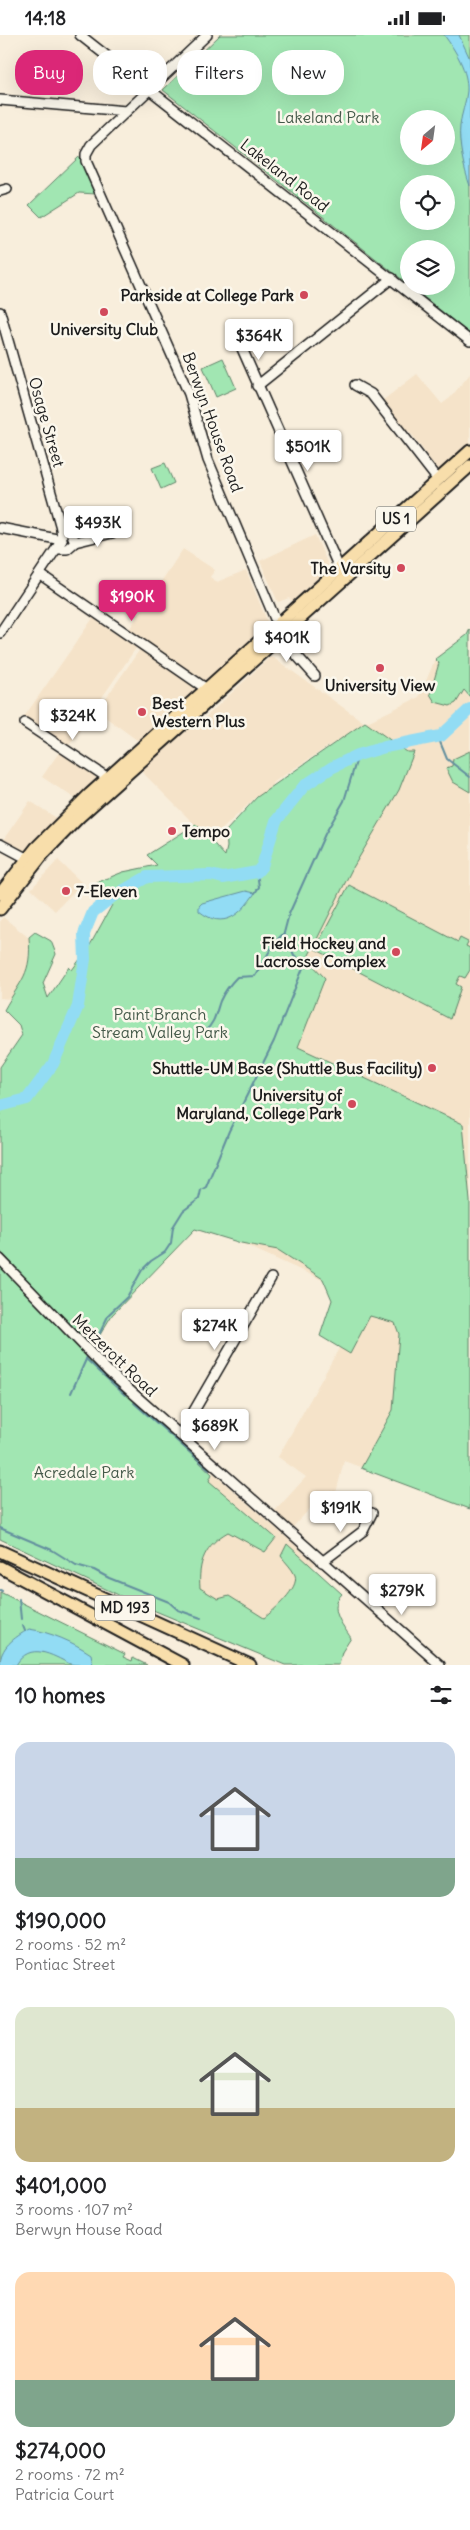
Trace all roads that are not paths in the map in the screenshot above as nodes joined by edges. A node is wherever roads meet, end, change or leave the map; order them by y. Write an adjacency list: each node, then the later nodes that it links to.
1 (80, 35): 3 (street, Lakeland Road)
2 (207, 35): 4 (street)
3 (99, 50)
4 (167, 73)
5 (143, 95): 8 (street)
6 (158, 95): 9 (street, Lakeland Road)
7 (0, 100): 8 (street)
8 (126, 111): 26 (street, Berwyn House Road)
9 (392, 279): 12 (street, Lakeland Road); 14 (street)
10 (0, 312): 11 (street, Osage Street)
11 (2, 325): 20 (street, Osage Street)
12 (470, 341)
13 (240, 344): 14 (street)
14 (257, 385): 24 (street)
15 (355, 385): 18 (street)
16 (470, 451): 18 (main road, US 1)
17 (470, 466): 26 (main road, US 1)
18 (438, 480): 24 (main road, US 1)
19 (0, 528): 23 (street)
20 (61, 529): 22 (street); 23 (street, Osage Street)
21 (116, 532): 22 (street)
22 (75, 542): 23 (street)
23 (60, 544): 25 (street)
24 (340, 570): 26 (main road, US 1)
25 (40, 575): 27 (street); 29 (street)
26 (280, 630): 28 (street, Berwyn House Road); 29 (main road, US 1); 35 (main road, US 1)
27 (0, 633)
28 (315, 676)
29 (208, 690): 31 (main road, US 1)
30 (25, 723): 31 (street)
31 (108, 778): 33 (main road, US 1)
32 (0, 844): 33 (street)
33 (28, 859): 34 (main road, US 1)
34 (0, 894)
35 (0, 909)
36 (0, 1259): 38 (street, Metzerott Road)
37 (271, 1278): 38 (street)
38 (180, 1435): 41 (street, Metzerott Road)
39 (372, 1513): 41 (street)
40 (0, 1551): 44 (main road, MD 193)
41 (322, 1562): 45 (street, Metzerott Road)
42 (0, 1567): 43 (main road, MD 193)
43 (183, 1665)
44 (250, 1665)
45 (440, 1665)

